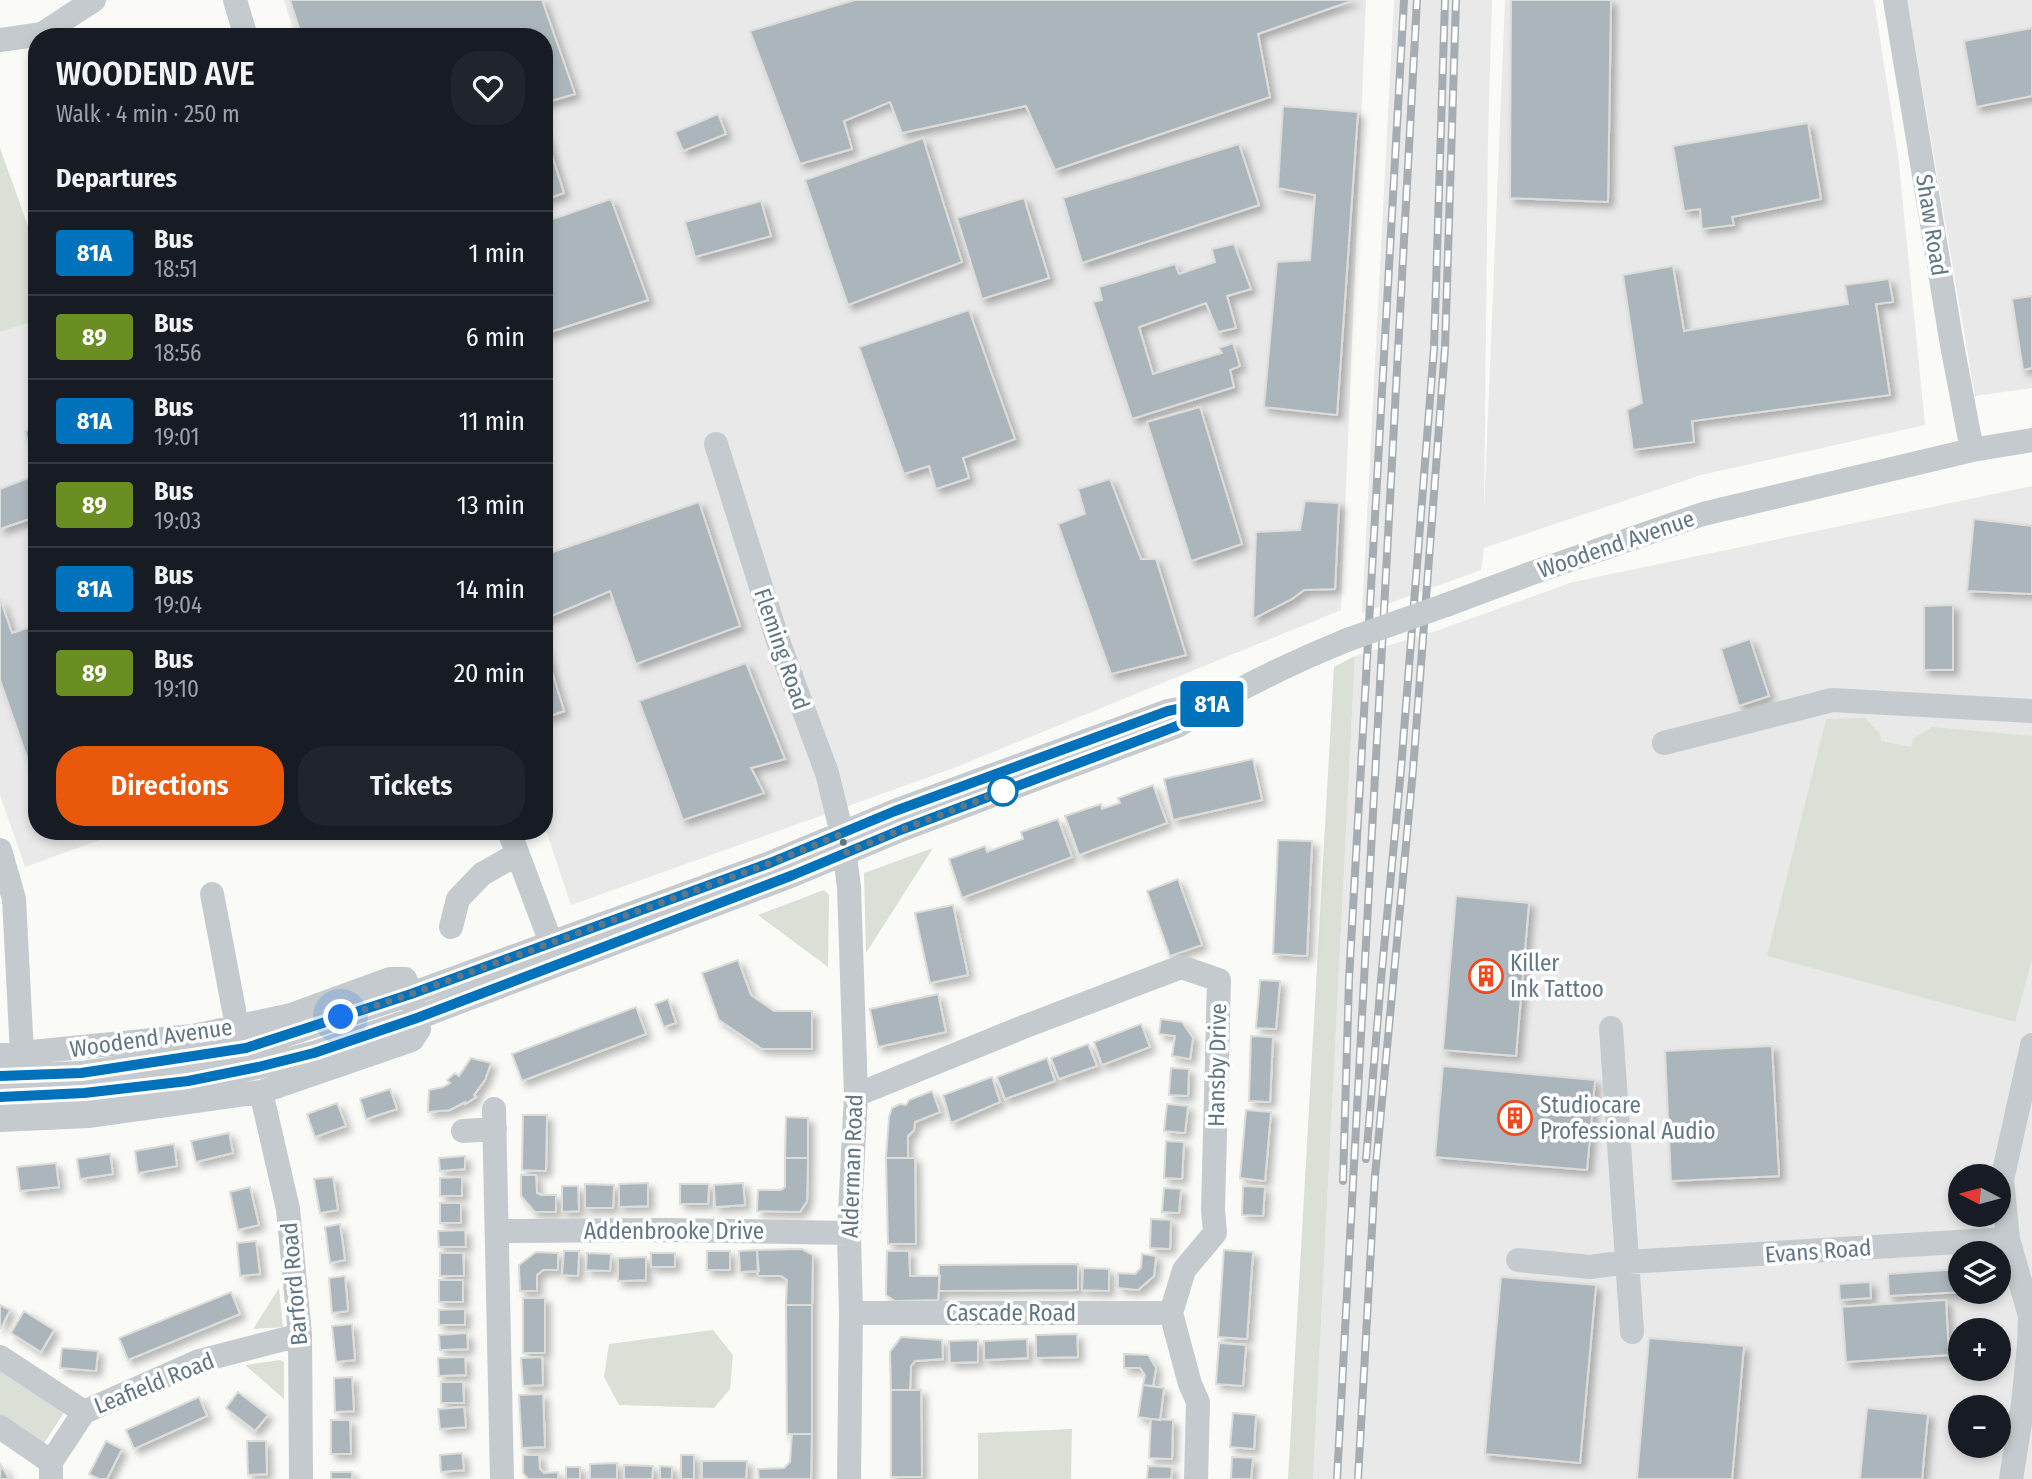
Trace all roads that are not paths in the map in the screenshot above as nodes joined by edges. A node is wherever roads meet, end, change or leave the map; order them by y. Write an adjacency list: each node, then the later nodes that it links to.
1 (94, 0): 4 (street)
2 (235, 0): 5 (street)
3 (1895, 0): 10 (street, Shaw Road)
4 (54, 28)
5 (243, 28)
6 (28, 37): 7 (street)
7 (0, 40)
8 (2032, 440): 10 (street, Woodend Avenue)
9 (716, 444): 14 (street, Fleming Road)
10 (1972, 450): 14 (street, Woodend Avenue, bridge)
11 (2032, 712): 12 (street)
12 (1664, 743)
13 (512, 840): 16 (street)
14 (844, 844): 19 (street, Woodend Avenue); 27 (street, Alderman Road)
15 (0, 850): 24 (street)
16 (516, 855): 18 (street); 19 (street)
17 (212, 894): 21 (street)
18 (451, 927)
19 (555, 952): 20 (street, Woodend Avenue)
20 (414, 1006): 21 (street, Woodend Avenue); 25 (street, Woodend Avenue); 26 (street); 28 (street, Woodend Avenue)
21 (237, 1026): 24 (street, Woodend Avenue)
22 (1611, 1028): 35 (street)
23 (2032, 1045): 33 (street)
24 (11, 1055)
25 (0, 1076)
26 (261, 1092): 29 (street); 40 (street, Barford Road)
27 (856, 1095): 32 (street, Alderman Road); 36 (street, Hansby Drive)
28 (0, 1097)
29 (0, 1119)
30 (463, 1131): 31 (street)
31 (498, 1231): 32 (street, Addenbrooke Drive); 46 (street)
32 (849, 1233): 37 (street, Alderman Road)
33 (2008, 1239): 35 (street, Evans Road); 38 (street)
34 (1518, 1260): 35 (street, Evans Road)
35 (1627, 1262): 39 (street)
36 (1171, 1312): 37 (street, Cascade Road); 48 (street)
37 (851, 1313): 47 (street, Alderman Road)
38 (2031, 1316): 49 (street)
39 (1632, 1332)
40 (300, 1335): 42 (street, Leafield Road); 45 (street, Barford Road)
41 (0, 1357): 42 (street)
42 (84, 1412): 44 (street, Leafield Road)
43 (0, 1427): 44 (street)
44 (51, 1470)
45 (301, 1479)
46 (502, 1479)
47 (849, 1479)
48 (1196, 1479)
49 (2011, 1479)

